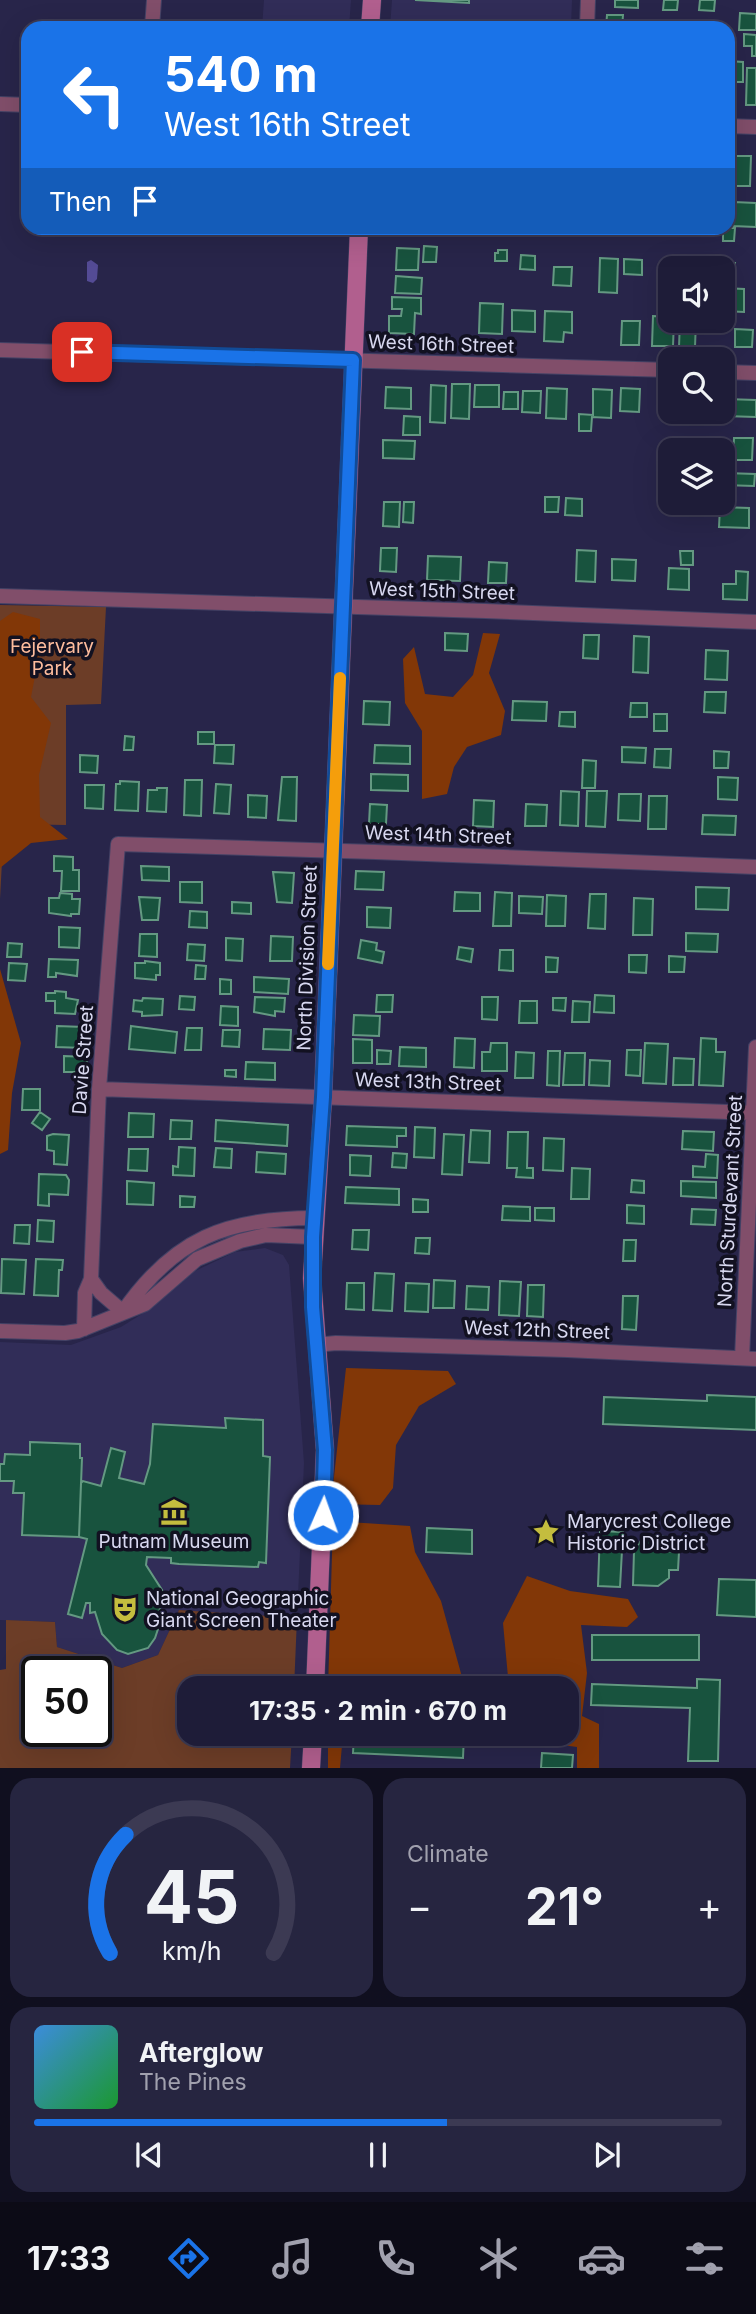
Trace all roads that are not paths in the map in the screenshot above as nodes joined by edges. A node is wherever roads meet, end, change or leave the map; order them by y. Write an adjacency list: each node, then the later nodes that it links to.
1 (154, 0): 4 (street)
2 (372, 0): 5 (main road)
3 (588, 0): 6 (street)
4 (152, 21)
5 (370, 21)
6 (587, 21)
7 (0, 103): 8 (street)
8 (21, 104)
9 (735, 126): 10 (street)
10 (756, 127)
11 (359, 235): 13 (main road, North Division Street)
12 (0, 350): 13 (street, West 16th Street)
13 (353, 360): 14 (street, West 16th Street); 18 (main road, North Division Street)
14 (658, 370)
15 (735, 372): 16 (street)
16 (756, 373)
17 (0, 596): 18 (street, West 15th Street)
18 (343, 607): 19 (street, West 15th Street); 21 (main road, North Division Street)
19 (756, 622)
20 (118, 845): 21 (street, West 14th Street); 24 (street, Davie Street)
21 (332, 852): 22 (street, West 14th Street); 25 (main road, North Division Street)
22 (756, 867)
23 (756, 1046): 26 (street, North Sturdevant Street)
24 (99, 1089): 25 (street, West 13th Street); 29 (street, Davie Street)
25 (323, 1097): 26 (street, West 13th Street); 27 (main road, North Division Street)
26 (755, 1113): 34 (street, North Sturdevant Street)
27 (314, 1218): 28 (main road, North Division Street); 30 (street)
28 (313, 1237): 30 (street); 33 (main road, North Division Street)
29 (91, 1279): 30 (street); 31 (street, Davie Street)
30 (123, 1311): 31 (street)
31 (84, 1329): 32 (street)
32 (0, 1331)
33 (316, 1345): 34 (street, West 12th Street); 35 (main road, North Division Street)
34 (749, 1359)
35 (316, 1676)
36 (312, 1746): 37 (main road)
37 (311, 1768)

